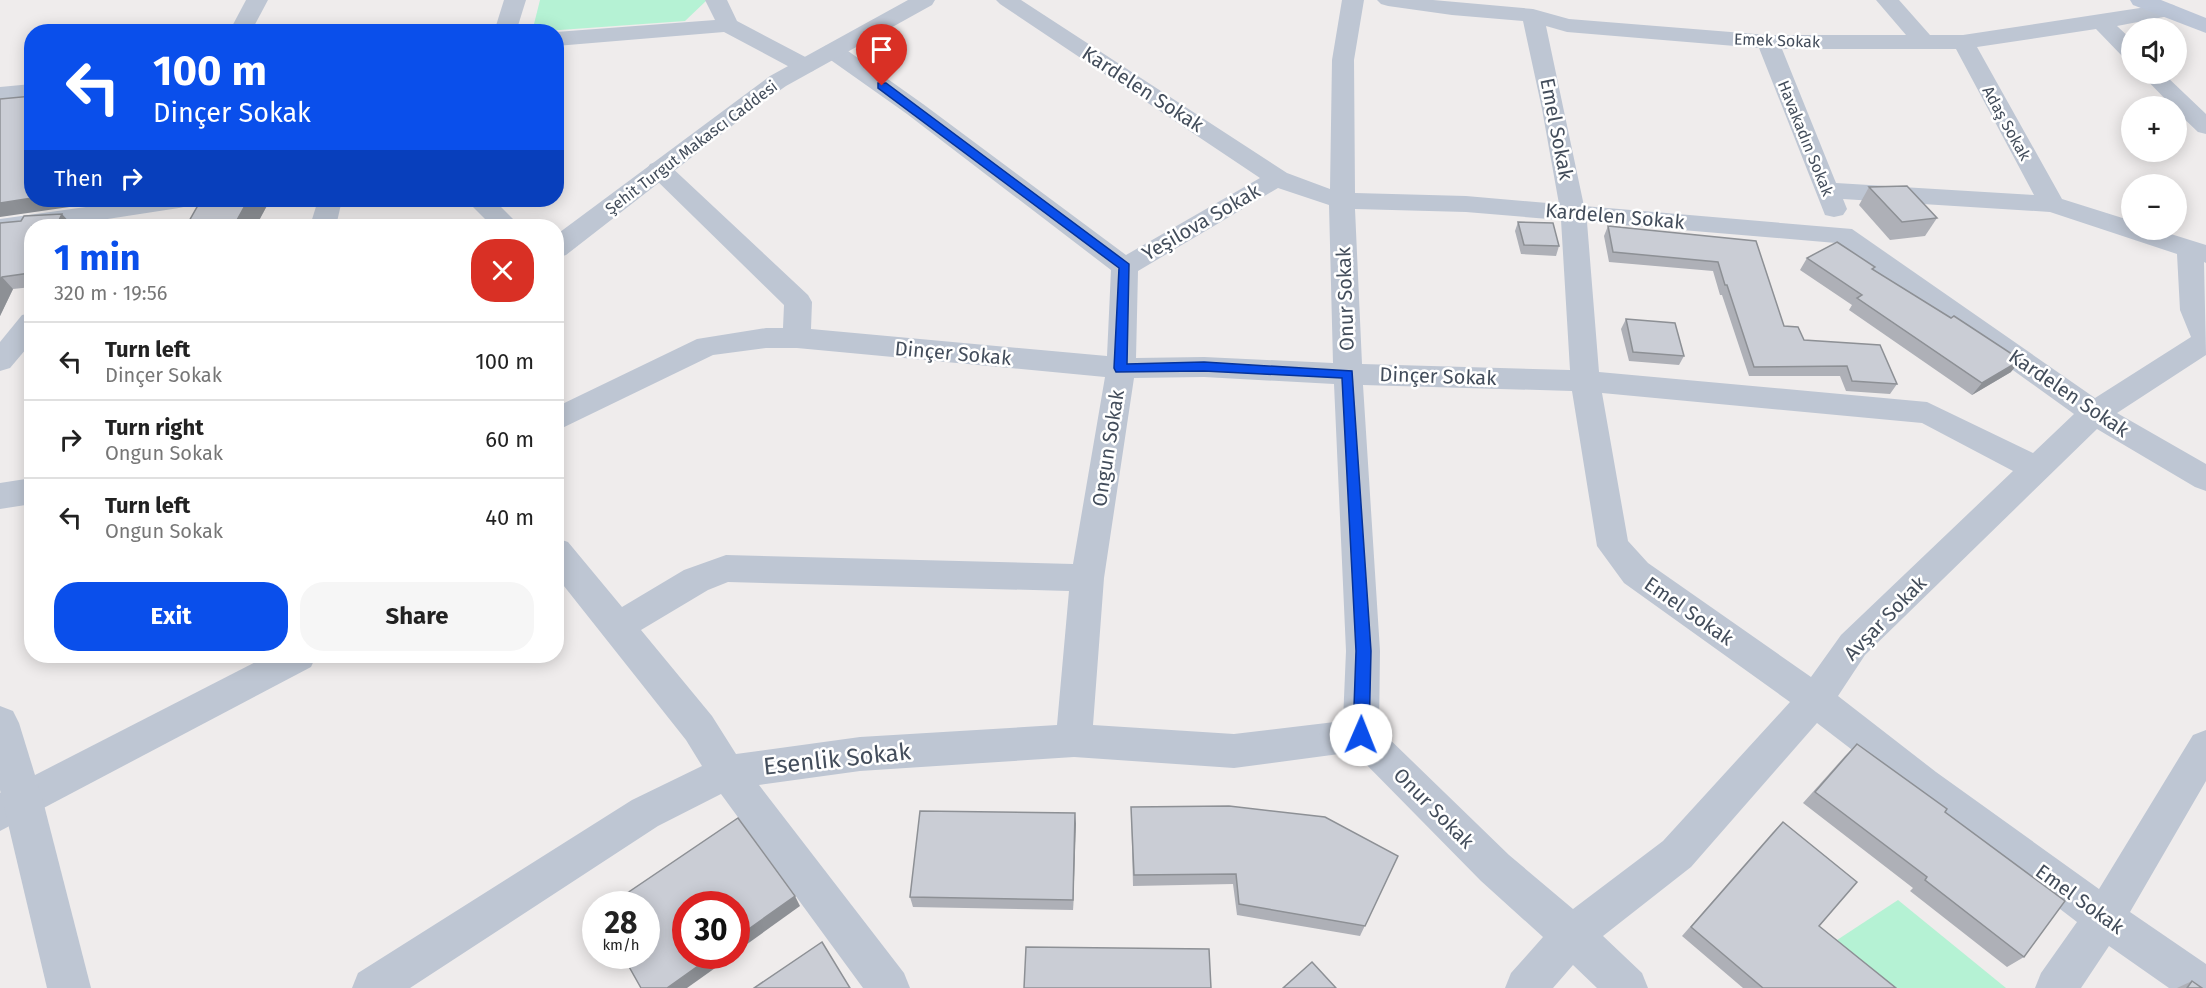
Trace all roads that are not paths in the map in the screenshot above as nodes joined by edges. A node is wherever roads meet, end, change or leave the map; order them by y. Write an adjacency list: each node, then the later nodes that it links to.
1 (257, 0): 16 (street)
2 (515, 0): 17 (street)
3 (716, 0): 18 (street)
4 (924, 0): 25 (street, Şehit Turgut Makascı Caddesi)
5 (1007, 0): 32 (street, Kardelen Sokak)
6 (1353, 0): 34 (street, Onur Sokak)
7 (1388, 0): 12 (street, Emek Sokak)
8 (1887, 0): 22 (street)
9 (2141, 0): 13 (main road)
10 (2194, 0): 11 (main road)
11 (2206, 4)
12 (1452, 5): 14 (street, Emek Sokak)
13 (2166, 10): 15 (street, Emek Sokak); 19 (main road)
14 (1533, 15): 21 (street, Emek Sokak); 39 (street, Emel Sokak)
15 (2101, 22): 23 (street, Emek Sokak); 24 (street)
16 (244, 24)
17 (508, 24)
18 (728, 25): 20 (street); 26 (street)
19 (2206, 26)
20 (564, 38)
21 (1768, 42): 22 (street, Emek Sokak); 33 (street, Havakadın Sokak)
22 (1924, 42): 23 (street, Emek Sokak)
23 (1963, 42): 35 (street, Adaş Sokak)
24 (2121, 42)
25 (833, 51): 26 (street, Şehit Turgut Makascı Caddesi); 47 (street)
26 (805, 66): 31 (street, Şehit Turgut Makascı Caddesi)
27 (2162, 84): 30 (street)
28 (24, 92): 29 (street)
29 (0, 94)
30 (2206, 128)
31 (659, 169): 45 (street, Şehit Turgut Makascı Caddesi); 49 (street)
32 (1278, 178): 34 (street, Kardelen Sokak); 47 (street, Yeşilova Sokak)
33 (1828, 190): 35 (street); 44 (street, Havakadın Sokak)
34 (1342, 201): 39 (street, Kardelen Sokak); 53 (street, Onur Sokak)
35 (2052, 204): 46 (street)
36 (145, 207): 38 (street)
37 (487, 207): 41 (street)
38 (121, 212): 40 (street)
39 (1573, 213): 44 (street, Kardelen Sokak); 54 (street, Emel Sokak)
40 (65, 219)
41 (499, 219)
42 (24, 224): 43 (street)
43 (0, 227)
44 (1844, 235): 55 (street, Kardelen Sokak)
45 (564, 243)
46 (2198, 252): 50 (street, Avşar Sokak)
47 (1125, 267): 52 (street, Ongun Sokak)
48 (24, 332): 51 (street)
49 (797, 338): 52 (street, Dinçer Sokak); 56 (street, Dinçer Sokak)
50 (2206, 341): 55 (street, Avşar Sokak)
51 (0, 361)
52 (1121, 368): 53 (street, Dinçer Sokak); 62 (street, Ongun Sokak)
53 (1348, 374): 54 (street, Dinçer Sokak); 67 (street, Onur Sokak)
54 (1585, 381): 57 (street, Dinçer Sokak); 65 (street, Emel Sokak)
55 (2094, 413): 57 (street, Avşar Sokak); 58 (street, Kardelen Sokak)
56 (564, 416)
57 (2036, 469): 65 (street, Avşar Sokak)
58 (2206, 479)
59 (24, 492): 60 (street)
60 (0, 496)
61 (564, 561): 63 (street)
62 (1087, 578): 63 (street); 68 (street, Ongun Sokak)
63 (617, 627): 70 (street)
64 (286, 663): 71 (street)
65 (1815, 700): 72 (street, Emel Sokak); 73 (street, Avşar Sokak)
66 (0, 723): 71 (street)
67 (1361, 735): 68 (street, Esenlik Sokak); 73 (street, Onur Sokak)
68 (1074, 740): 70 (street, Esenlik Sokak)
69 (2206, 747): 72 (street)
70 (728, 772): 75 (street, Esenlik Sokak); 76 (street)
71 (11, 807): 74 (street)
72 (2104, 918): 79 (street); 80 (street, Emel Sokak)
73 (1572, 935): 77 (street, Avşar Sokak); 78 (street, Onur Sokak)
74 (69, 988)
75 (373, 988)
76 (889, 988)
77 (1526, 988)
78 (1627, 988)
79 (2056, 988)
80 (2205, 988)

